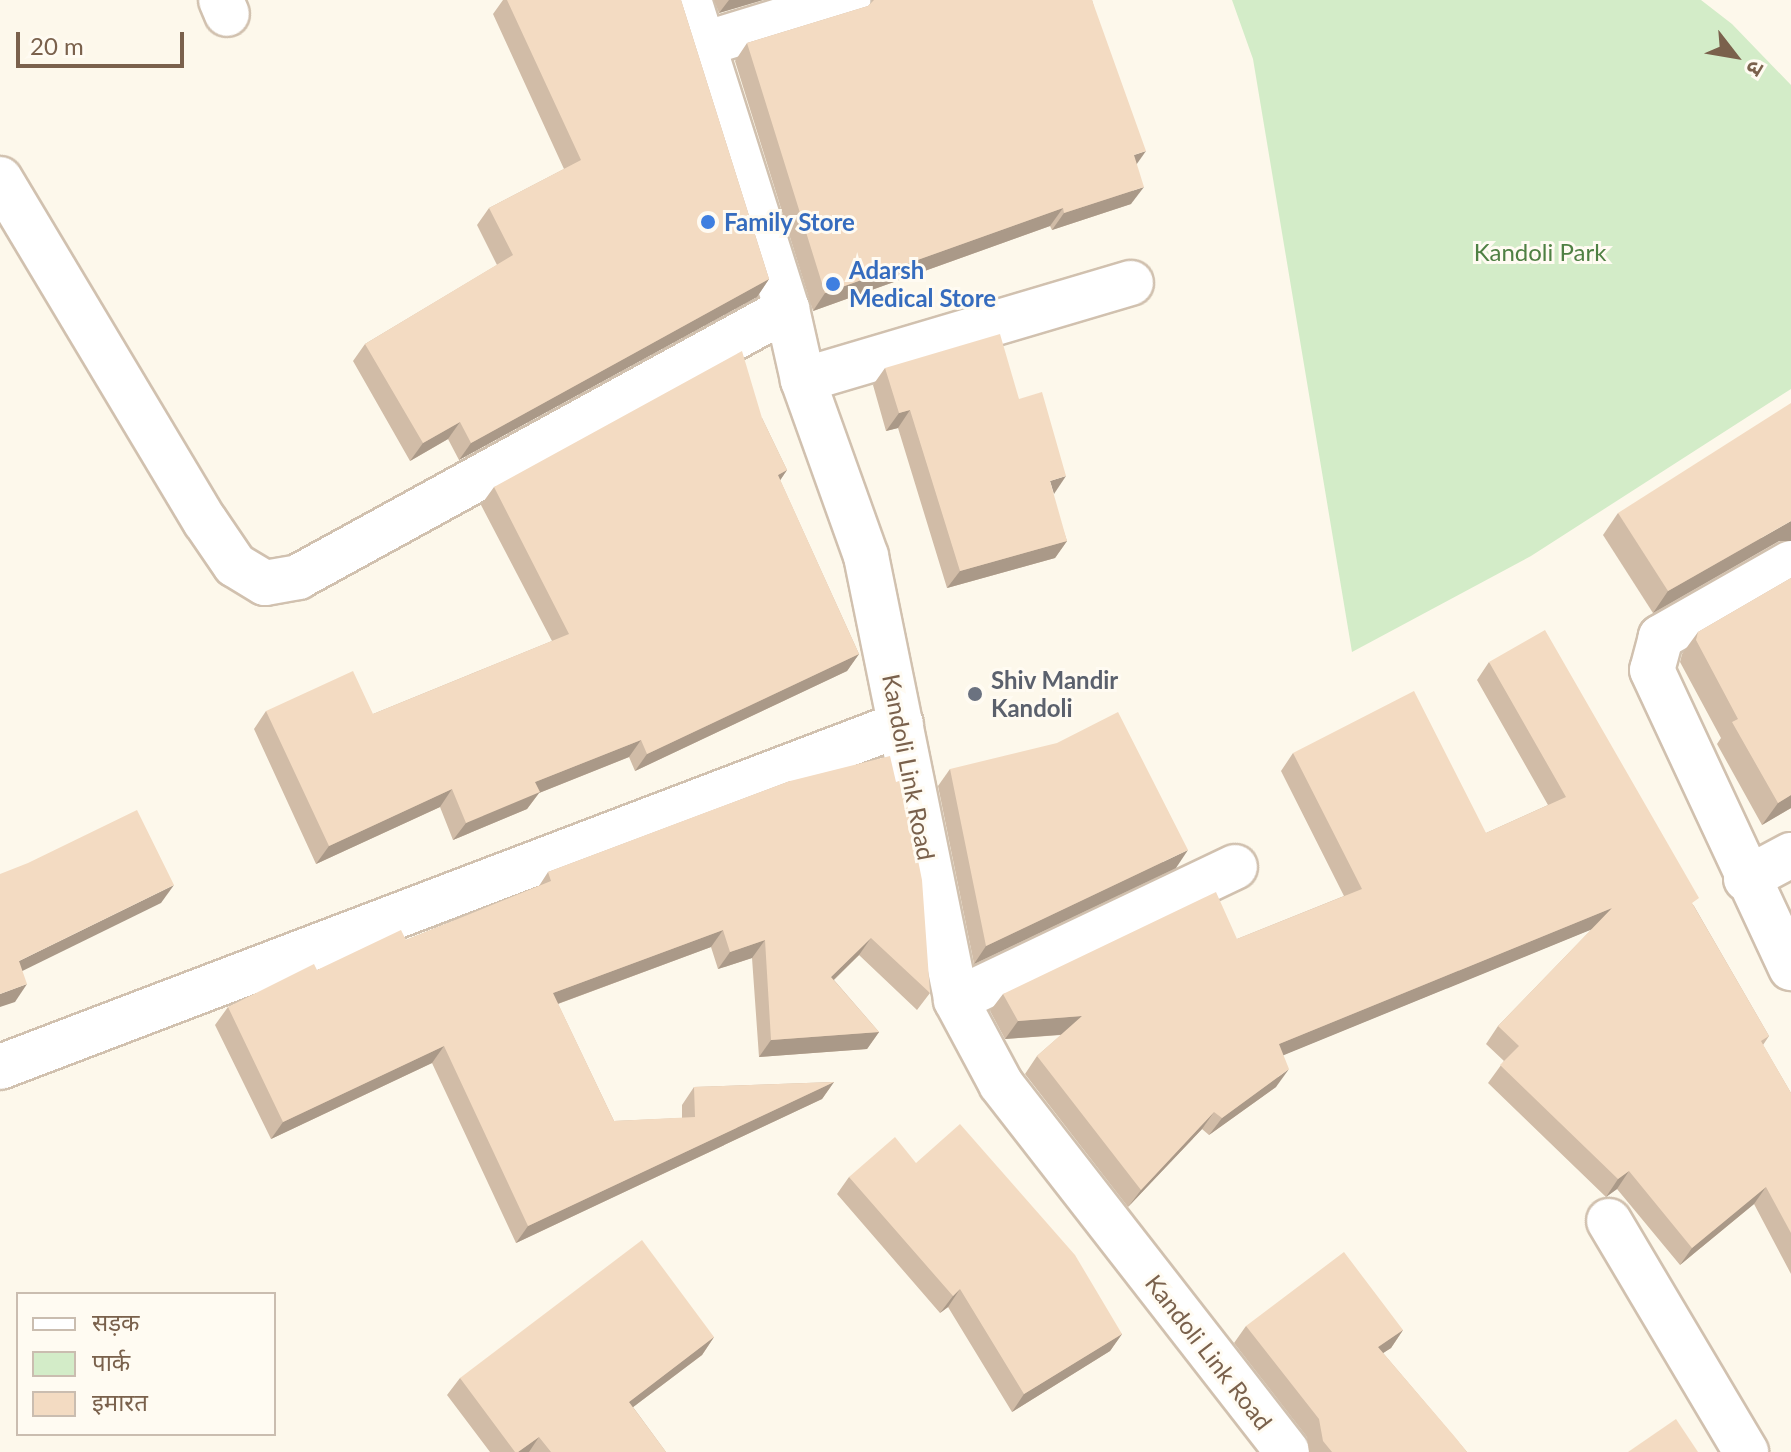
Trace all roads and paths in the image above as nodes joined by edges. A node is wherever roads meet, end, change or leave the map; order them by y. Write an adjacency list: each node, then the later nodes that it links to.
1 (689, 0): 3 (street, Kandoli Link Road)
2 (848, 0): 3 (street)
3 (704, 44): 6 (street, Kandoli Link Road)
4 (0, 179): 6 (street)
5 (1131, 283): 7 (street)
6 (787, 309): 7 (street, Kandoli Link Road)
7 (803, 380): 9 (street, Kandoli Link Road)
8 (1791, 563): 12 (street)
9 (901, 724): 14 (street, Kandoli Link Road); 15 (street)
10 (1791, 855): 12 (street)
11 (1235, 867): 14 (street)
12 (1746, 879): 13 (street)
13 (1791, 968)
14 (956, 1000): 17 (street, Kandoli Link Road)
15 (0, 1067)
16 (1609, 1221): 18 (street)
17 (1287, 1452)
18 (1746, 1452)

